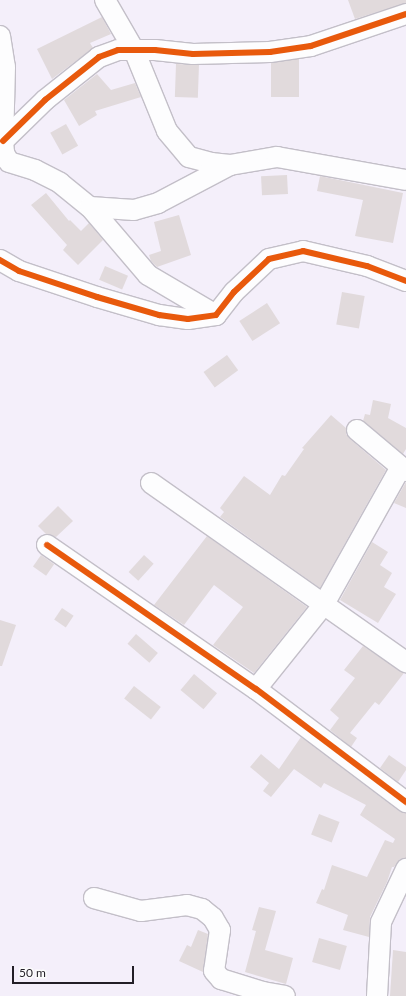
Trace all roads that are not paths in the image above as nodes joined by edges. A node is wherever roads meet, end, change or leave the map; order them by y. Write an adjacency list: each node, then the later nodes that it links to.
1 (105, 0): 4 (street)
2 (406, 14): 4 (street)
3 (0, 36): 5 (street)
4 (134, 50): 5 (street); 6 (street)
5 (3, 141): 8 (street)
6 (230, 165): 7 (street); 8 (street)
7 (406, 180)
8 (90, 207): 11 (street)
9 (0, 260): 11 (street)
10 (406, 281): 11 (street)
11 (216, 314)
12 (357, 430): 13 (street)
13 (404, 469): 16 (street)
14 (151, 483): 16 (street)
15 (47, 545): 18 (street)
16 (324, 604): 17 (street); 18 (street)
17 (406, 662)
18 (256, 689): 19 (street)
19 (406, 802)
20 (406, 869): 23 (street)
21 (94, 898): 22 (street)
22 (285, 996)
23 (377, 996)

